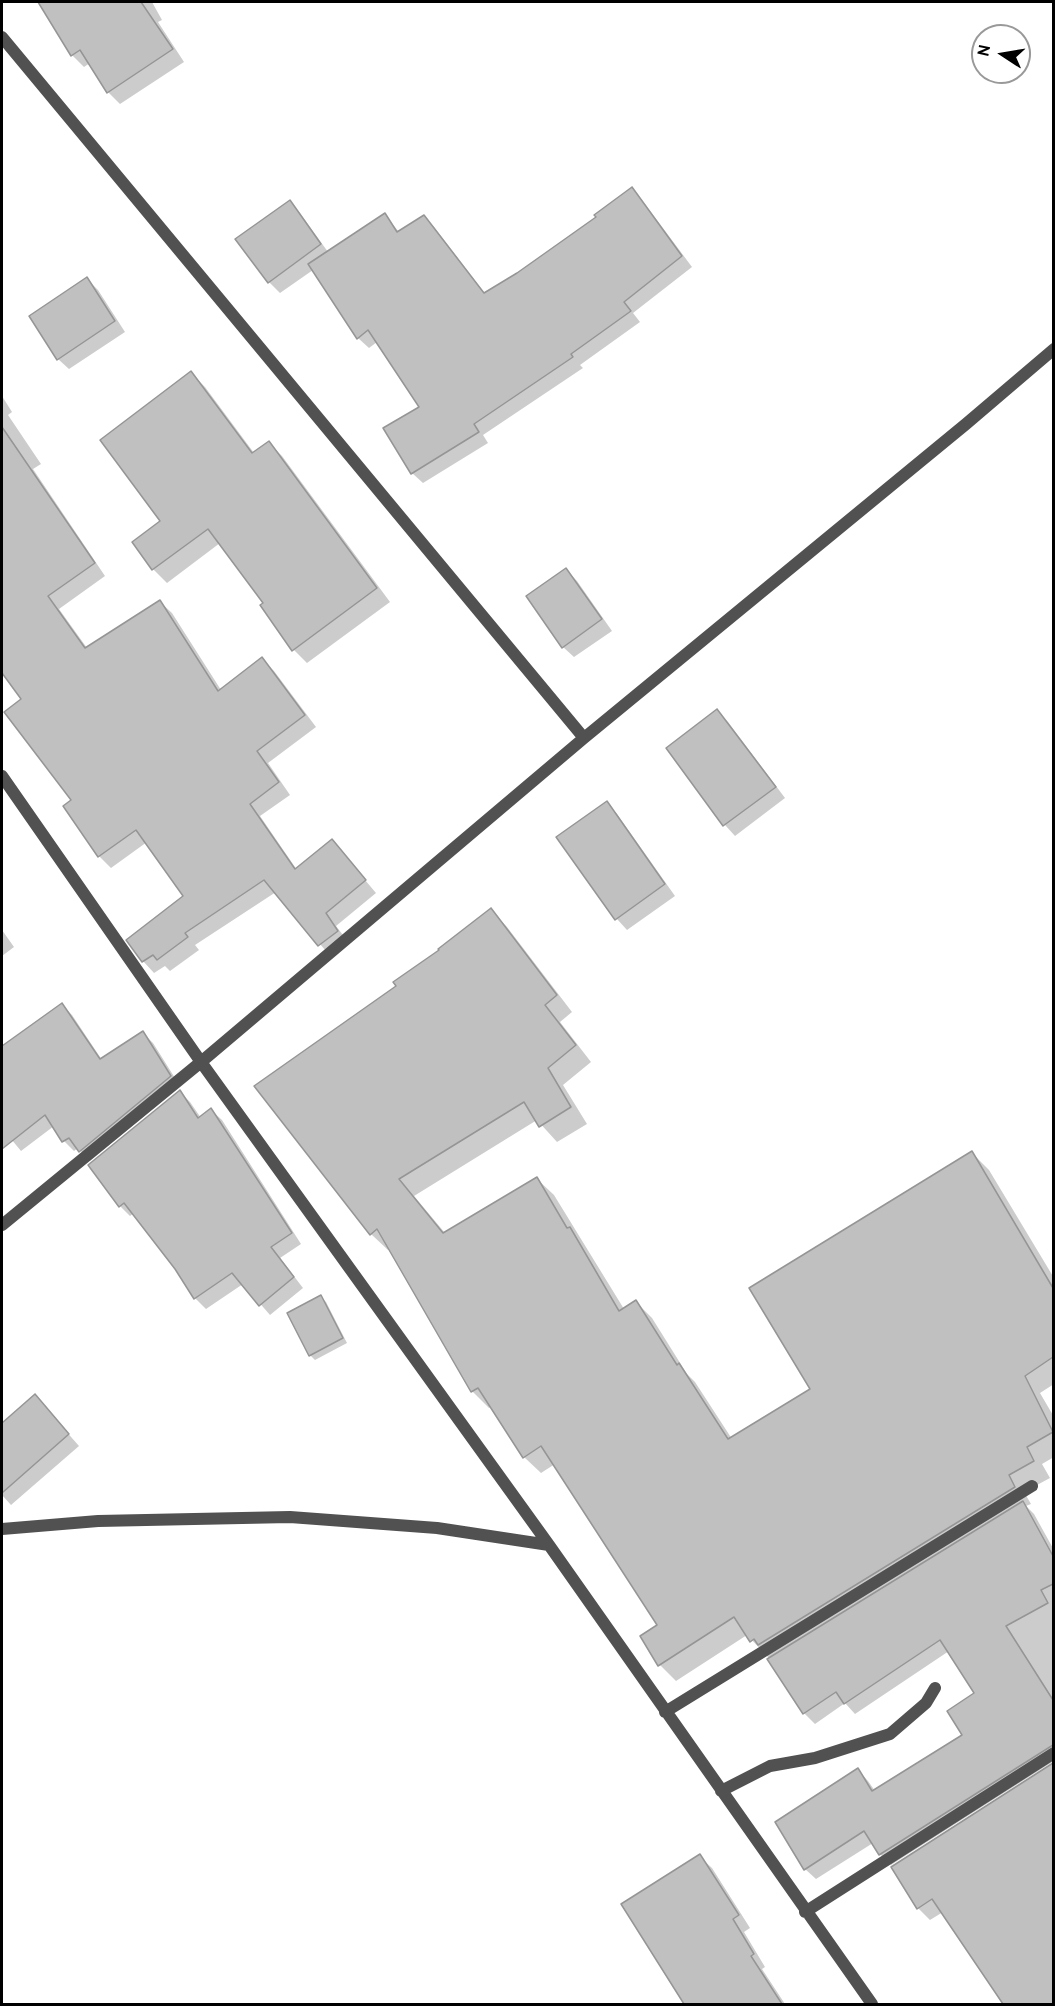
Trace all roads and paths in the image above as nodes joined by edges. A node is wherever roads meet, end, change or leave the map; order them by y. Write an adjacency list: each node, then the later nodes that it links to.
1 (2, 37): 3 (street)
2 (1053, 349): 3 (street)
3 (584, 738): 5 (street)
4 (2, 776): 5 (street)
5 (201, 1062): 6 (street); 9 (street)
6 (2, 1225)
7 (1032, 1486): 11 (street)
8 (2, 1529): 9 (street)
9 (549, 1545): 11 (street)
10 (934, 1688): 13 (street)
11 (665, 1712): 13 (street)
12 (1053, 1753): 14 (street)
13 (721, 1791): 14 (street)
14 (805, 1911): 15 (street)
15 (872, 2004)

